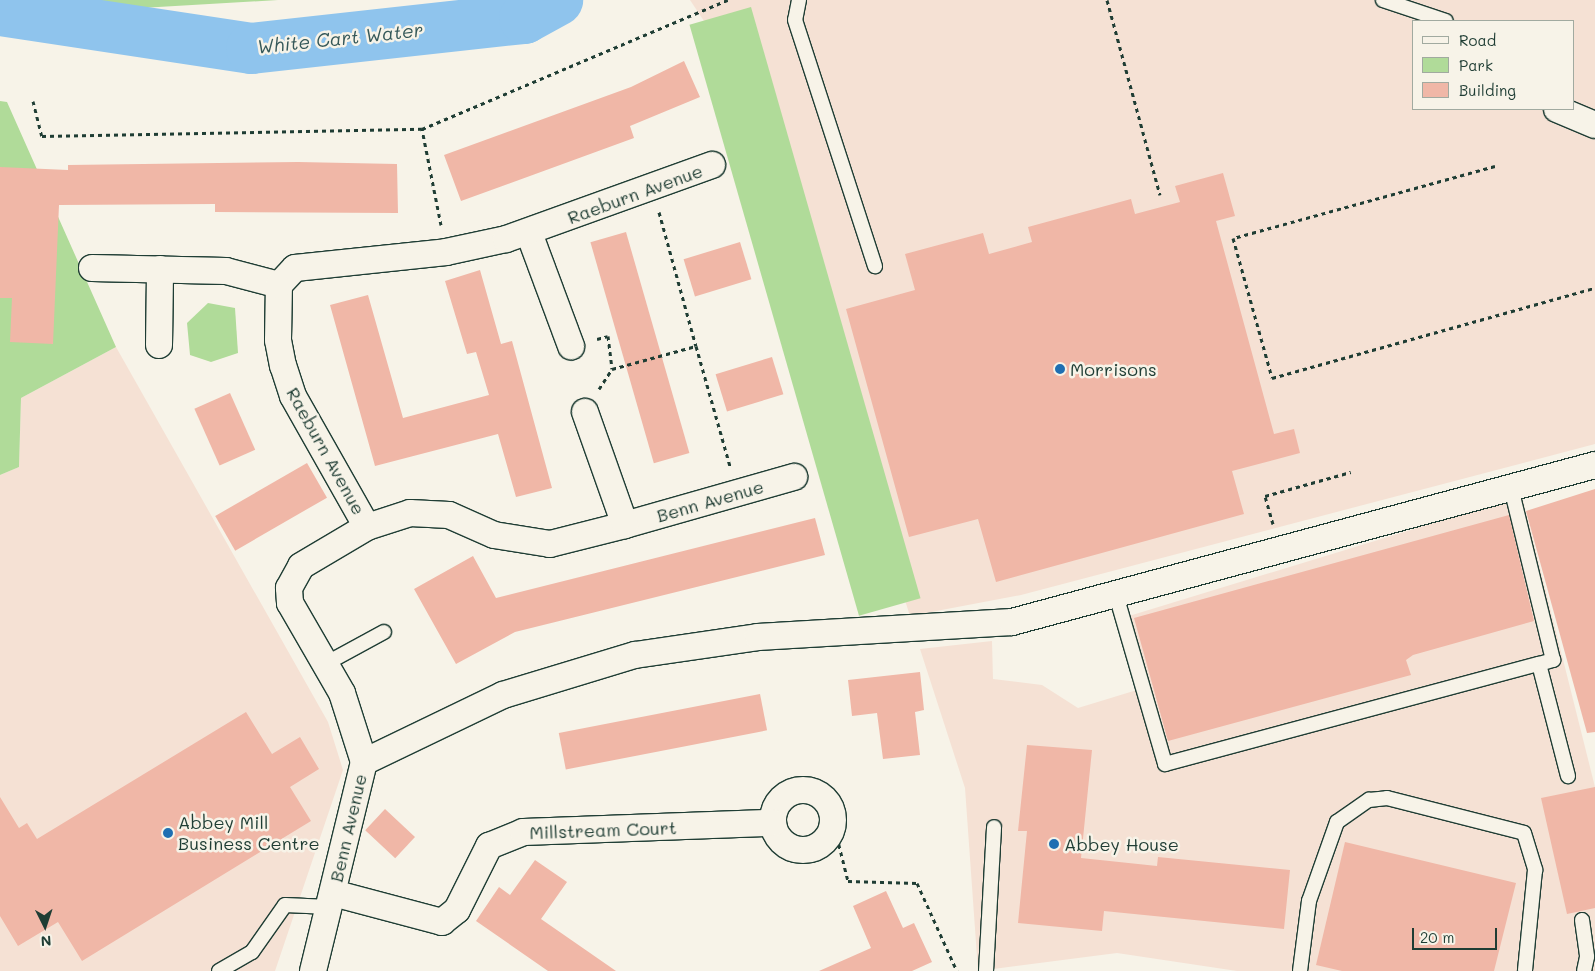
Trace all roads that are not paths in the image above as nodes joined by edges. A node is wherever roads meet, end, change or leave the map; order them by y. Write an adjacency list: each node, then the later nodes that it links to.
1 (799, 0): 8 (lane)
2 (1383, 0): 3 (lane)
3 (1443, 20)
4 (1559, 110): 5 (street)
5 (1595, 125)
6 (712, 165): 7 (street, Raeburn Avenue)
7 (529, 233): 11 (street, Raeburn Avenue); 13 (street)
8 (875, 266)
9 (92, 268): 10 (street)
10 (160, 269): 11 (street); 12 (street)
11 (279, 285): 19 (street, Raeburn Avenue)
12 (159, 345)
13 (571, 346)
14 (585, 412): 18 (street)
15 (1595, 465): 17 (street)
16 (794, 477): 18 (street, Benn Avenue)
17 (1511, 488): 20 (street); 23 (lane)
18 (625, 525): 19 (street, Benn Avenue)
19 (367, 527): 22 (street, Benn Avenue)
20 (1116, 594): 23 (lane); 24 (street)
21 (384, 632): 22 (lane)
22 (326, 664): 24 (street, Benn Avenue)
23 (1539, 664): 25 (lane)
24 (364, 762): 28 (street, Benn Avenue)
25 (1568, 776)
26 (773, 823): 26 (street); 28 (street, Millstream Court)
27 (994, 827): 32 (lane)
28 (331, 900): 30 (lane); 31 (street, Benn Avenue)
29 (1582, 920): 35 (lane)
30 (219, 971)
31 (313, 971)
32 (986, 971)
33 (1300, 971): 34 (lane)
34 (1525, 971)
35 (1584, 971)

